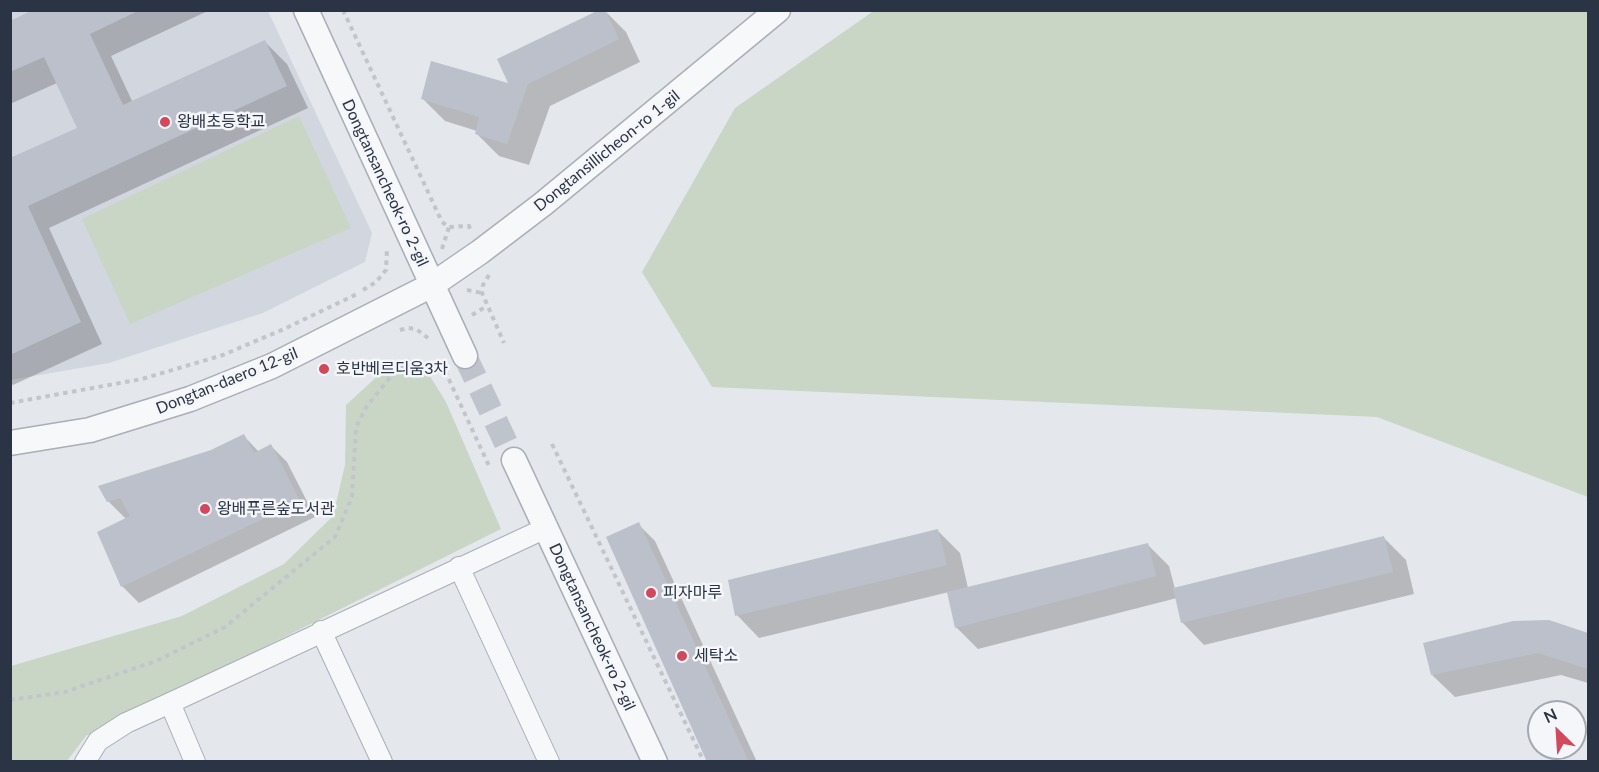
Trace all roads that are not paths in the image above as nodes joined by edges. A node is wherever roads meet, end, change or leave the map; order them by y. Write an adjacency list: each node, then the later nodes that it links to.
1 (306, 10): 3 (street, Dongtansancheok-ro 2-gil)
2 (778, 10): 3 (street, Dongtansillicheon-ro 1-gil)
3 (432, 285): 4 (street, Dongtansancheok-ro 2-gil); 5 (street, Dongtan-daero 12-gil)
4 (465, 356)
5 (10, 443)
6 (514, 460): 7 (street, Dongtansancheok-ro 2-gil)
7 (546, 528): 8 (street); 15 (street, Dongtansancheok-ro 2-gil)
8 (459, 567): 9 (street); 14 (street)
9 (321, 631): 10 (street); 13 (street)
10 (170, 703): 11 (street); 12 (street)
11 (85, 762)
12 (195, 762)
13 (382, 762)
14 (549, 762)
15 (655, 762)

